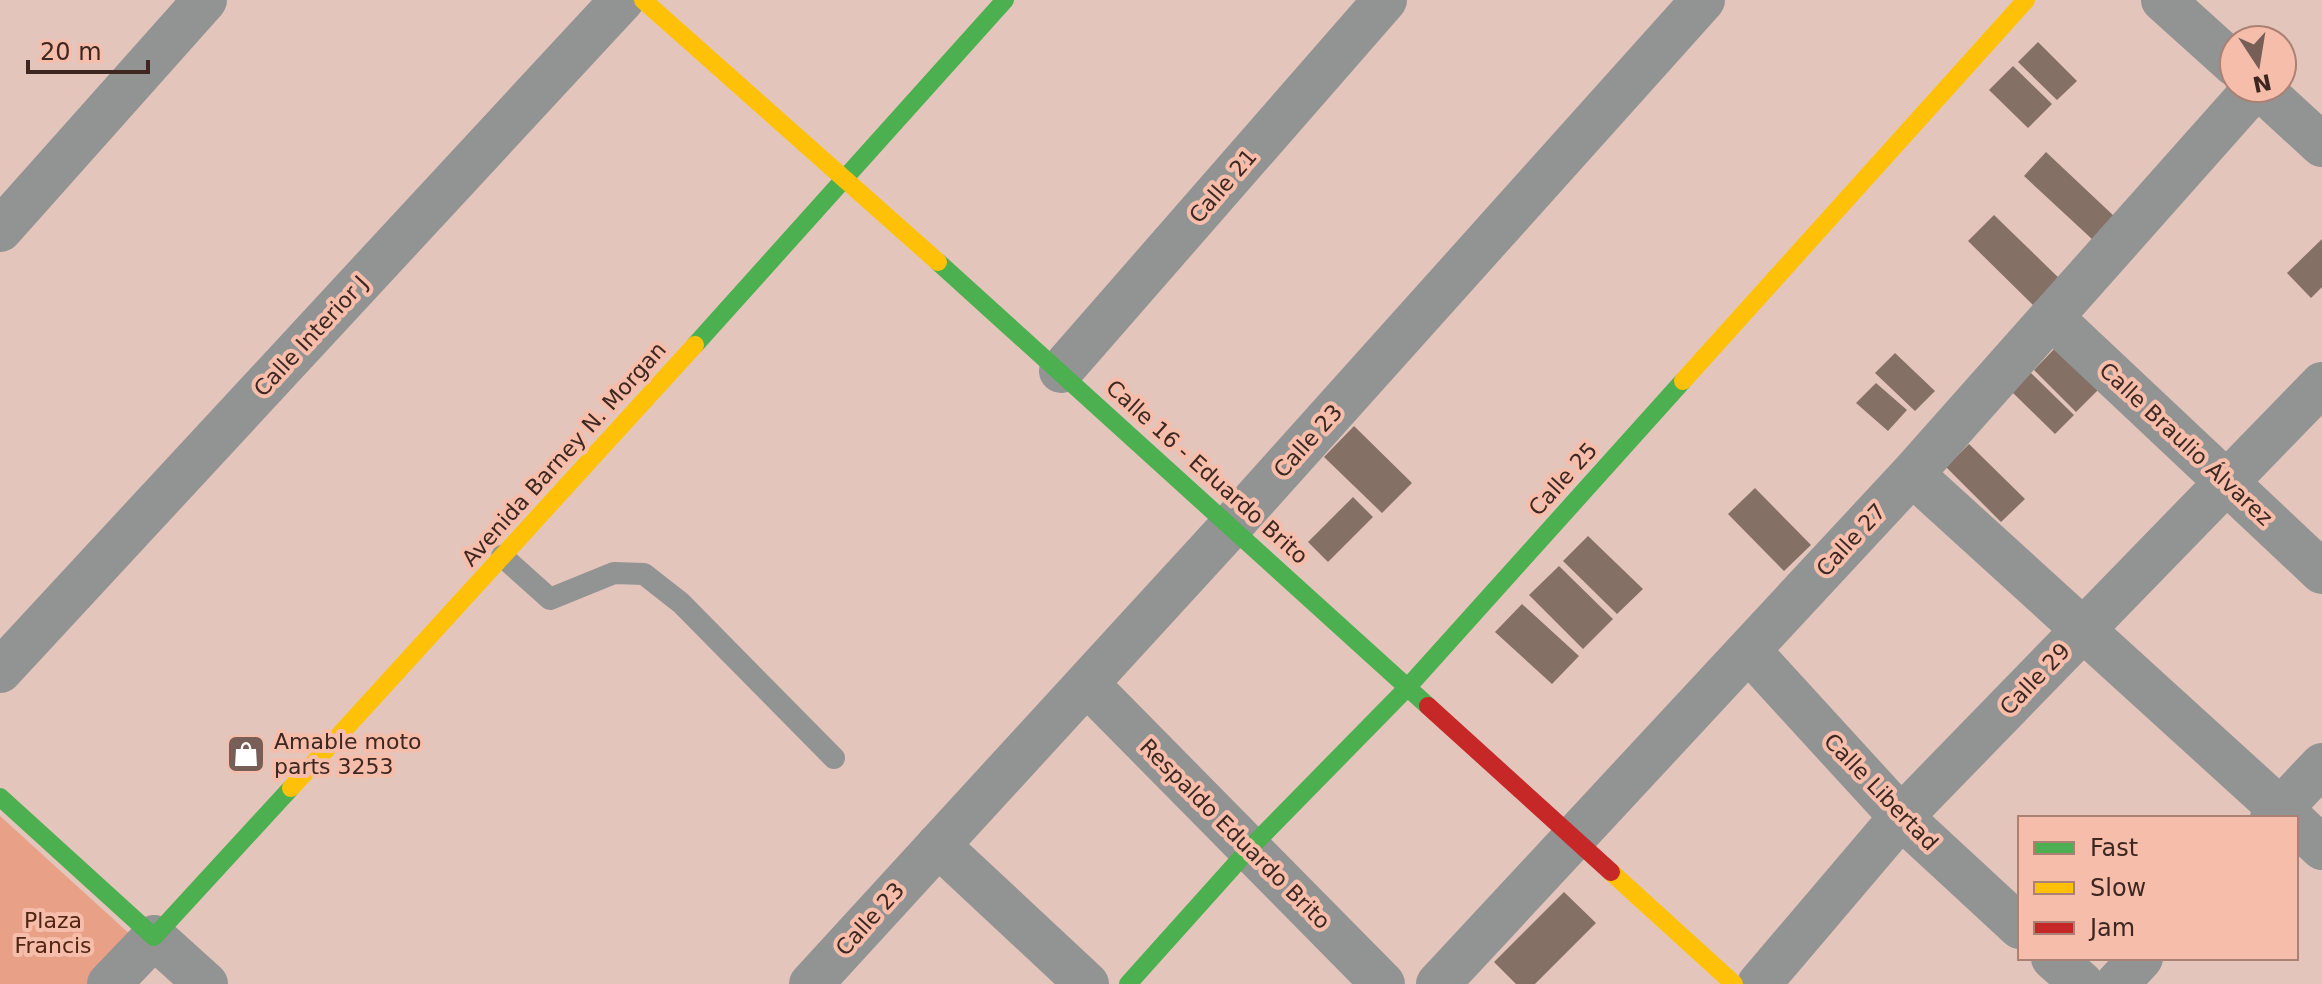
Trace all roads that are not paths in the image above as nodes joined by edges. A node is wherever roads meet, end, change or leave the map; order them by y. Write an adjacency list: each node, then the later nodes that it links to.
1 (205, 0): 14 (street)
2 (622, 0): 25 (street, Calle Interior J)
3 (643, 0): 13 (street, Calle 16 - Eduardo Brito)
4 (1005, 0): 13 (street, Avenida Barney N. Morgan)
5 (1385, 0): 16 (street, Calle 21)
6 (1703, 0): 20 (street, Calle 23)
7 (2026, 0): 27 (street, Calle 25)
8 (2163, 0): 9 (street)
9 (2218, 50)
10 (2244, 104): 15 (street, Calle 27)
11 (2276, 104): 12 (street)
12 (2322, 145)
13 (844, 183): 16 (street, Calle 16 - Eduardo Brito); 21 (street, Avenida Barney N. Morgan)
14 (0, 230)
15 (2051, 317): 18 (street, Calle 27); 19 (street, Calle Braulio Álvarez)
16 (1061, 371): 20 (street, Calle 16 - Eduardo Brito)
17 (2322, 384): 19 (street, Calle 29)
18 (1912, 474): 23 (street); 24 (street, Calle 27)
19 (2228, 483): 22 (street, Calle Braulio Álvarez); 23 (street, Calle 29)
20 (1231, 526): 26 (street, Calle 23); 27 (street, Calle 16 - Eduardo Brito)
21 (502, 556): 28 (lane); 40 (street, Avenida Barney N. Morgan)
22 (2322, 572)
23 (2081, 630): 31 (street); 33 (street, Calle 29)
24 (1749, 651): 33 (street, Calle Libertad); 35 (street, Calle 27)
25 (0, 671)
26 (1087, 684): 36 (street, Calle 23); 37 (street, Respaldo Eduardo Brito)
27 (1407, 688): 35 (street, Calle 16 - Eduardo Brito); 37 (street, Calle 25)
28 (834, 758)
29 (2322, 765): 32 (street)
30 (0, 797): 40 (street)
31 (2284, 816)
32 (2286, 816)
33 (1901, 817): 39 (street, Calle Libertad); 51 (street, Calle 29)
34 (2298, 828): 38 (street)
35 (1575, 838): 49 (street, Calle 27); 50 (street, Calle 16 - Eduardo Brito)
36 (938, 845): 45 (street, Calle 23); 46 (street)
37 (1250, 848): 47 (street, Calle 25); 48 (street, Respaldo Eduardo Brito)
38 (2322, 848)
39 (2018, 925)
40 (154, 937): 43 (street); 44 (street)
41 (2055, 960): 52 (street)
42 (2139, 960): 53 (street)
43 (109, 984)
44 (206, 984)
45 (811, 984)
46 (1087, 984)
47 (1128, 984)
48 (1383, 984)
49 (1438, 984)
50 (1734, 984)
51 (1759, 984)
52 (2082, 984)
53 (2117, 984)

